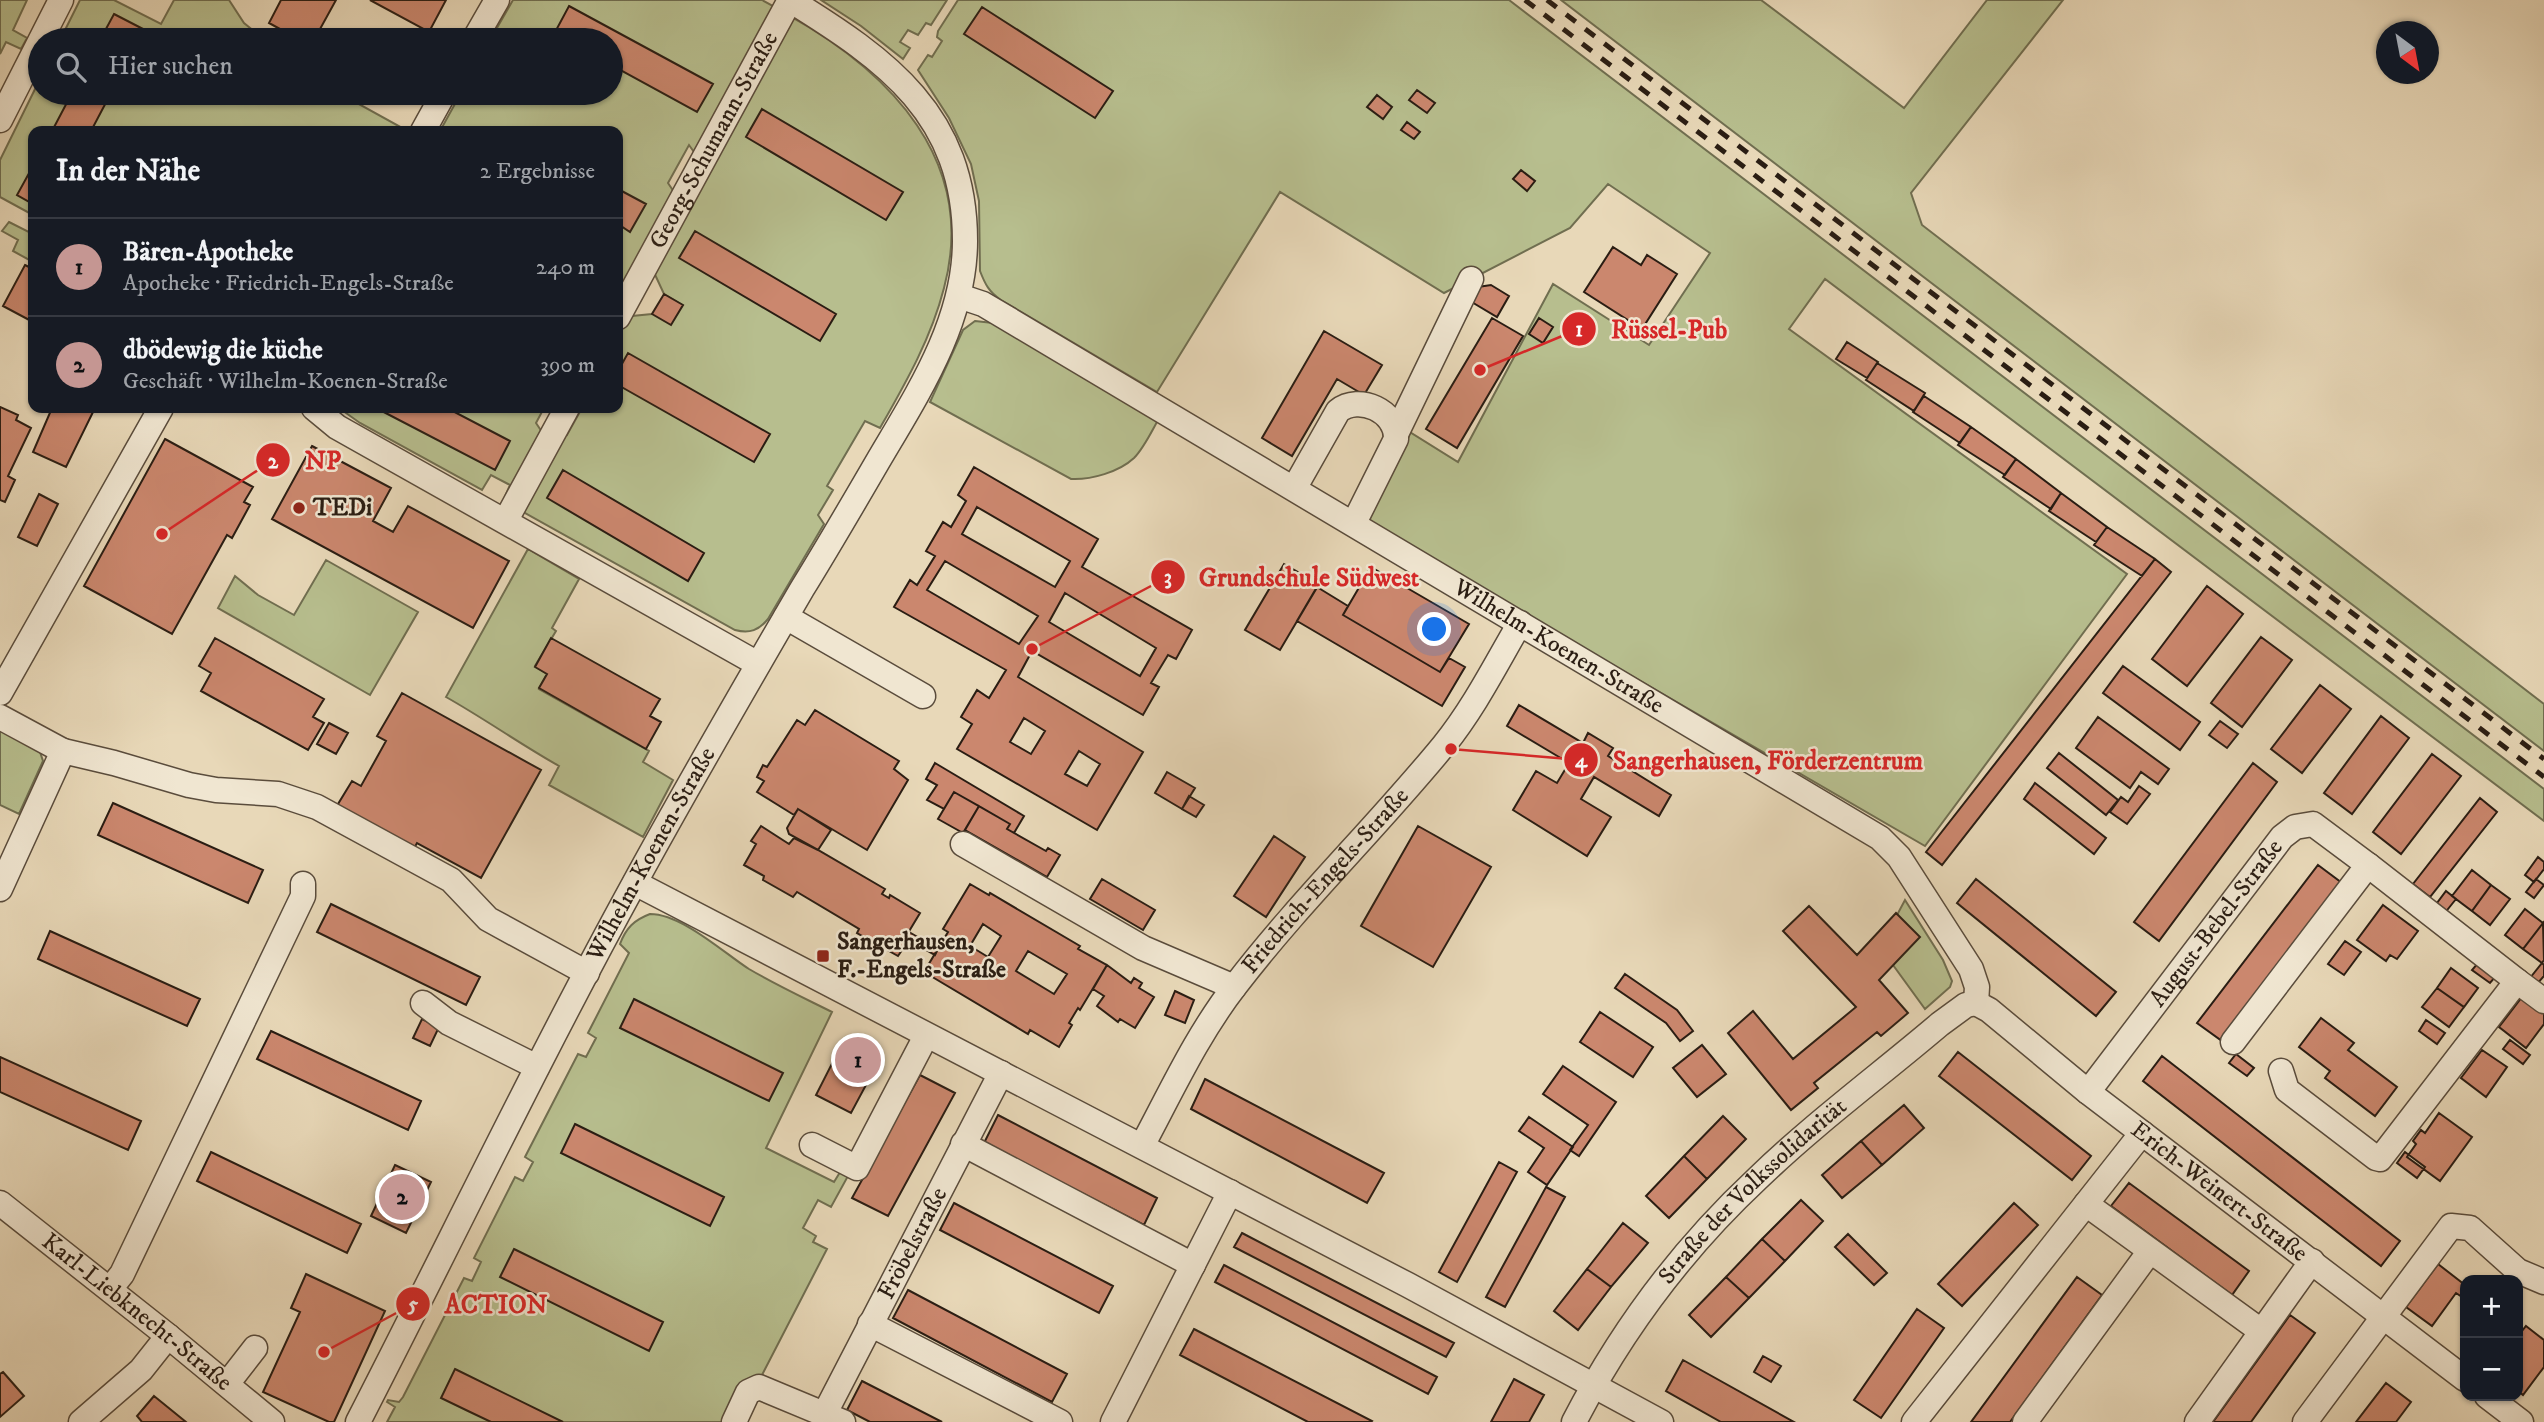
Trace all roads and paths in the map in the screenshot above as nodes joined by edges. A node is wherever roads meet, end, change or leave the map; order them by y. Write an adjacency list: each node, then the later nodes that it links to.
1 (61, 0): 4 (street)
2 (496, 0): 5 (street)
3 (790, 0): 11 (street, Wilhelm-Koenen-Straße); 12 (street, Georg-Schumann-Straße)
4 (47, 28)
5 (481, 28)
6 (28, 65): 8 (street)
7 (437, 105): 9 (street)
8 (0, 120)
9 (426, 126)
10 (1471, 279): 16 (street)
11 (959, 296): 17 (street, Wilhelm-Koenen-Straße); 20 (street, Wilhelm-Koenen-Straße)
12 (623, 308)
13 (320, 413): 18 (street)
14 (564, 413): 18 (street)
15 (157, 414): 23 (street)
16 (1396, 434): 17 (street); 19 (street)
17 (1294, 487): 19 (street, Wilhelm-Koenen-Straße)
18 (506, 520): 22 (street)
19 (1354, 523): 21 (street, Wilhelm-Koenen-Straße)
20 (786, 617): 22 (street, Wilhelm-Koenen-Straße); 24 (street)
21 (1520, 623): 34 (street, Friedrich-Engels-Straße); 37 (street, Wilhelm-Koenen-Straße)
22 (758, 664): 29 (street, Wilhelm-Koenen-Straße)
23 (0, 693)
24 (923, 696)
25 (0, 717): 26 (street)
26 (63, 751): 31 (street); 32 (street)
27 (963, 844): 34 (street)
28 (2368, 865): 33 (street, August-Bebel-Straße); 39 (street); 43 (street, August-Bebel-Straße)
29 (635, 883): 32 (street, Wilhelm-Koenen-Straße); 38 (street)
30 (303, 884): 55 (street)
31 (0, 889)
32 (587, 973): 40 (street, Wilhelm-Koenen-Straße)
33 (2517, 981): 35 (street, August-Bebel-Straße); 41 (street)
34 (1234, 987): 47 (street, Friedrich-Engels-Straße)
35 (2544, 1001)
36 (423, 1003): 40 (street)
37 (1976, 1003): 43 (street, Erich-Weinert-Straße); 63 (street, Straße der Volkssolidarität)
38 (926, 1036): 42 (street); 46 (street)
39 (2233, 1042)
40 (537, 1067): 68 (street, Wilhelm-Koenen-Straße)
41 (2281, 1071)
42 (1001, 1073): 45 (street, Fröbelstraße); 47 (street)
43 (2088, 1092): 44 (street, Erich-Weinert-Straße)
44 (2141, 1133): 50 (street); 52 (street, Erich-Weinert-Straße)
45 (962, 1144): 53 (street); 57 (street, Fröbelstraße)
46 (812, 1145)
47 (1142, 1146): 48 (street)
48 (1230, 1192): 53 (street); 63 (street)
49 (0, 1203): 55 (street, Karl-Liebknecht-Straße)
50 (2086, 1204): 51 (street); 74 (street)
51 (2150, 1251): 58 (street); 75 (street)
52 (2312, 1261): 56 (street, Erich-Weinert-Straße); 58 (street)
53 (1193, 1265): 71 (street)
54 (2544, 1282): 56 (street)
55 (110, 1289): 59 (street, Karl-Liebknecht-Straße)
56 (2382, 1315): 61 (street, Erich-Weinert-Straße); 77 (street)
57 (870, 1324): 65 (street, Fröbelstraße); 70 (street)
58 (2262, 1331): 76 (street)
59 (168, 1336): 62 (street, Karl-Liebknecht-Straße); 66 (street)
60 (255, 1349): 62 (street)
61 (2460, 1375)
62 (227, 1384): 67 (street, Karl-Liebknecht-Straße)
63 (1593, 1385): 72 (street, Straße der Volkssolidarität); 73 (street)
64 (2494, 1401): 78 (street)
65 (834, 1418): 69 (street, Fröbelstraße)
66 (81, 1422)
67 (272, 1422)
68 (358, 1422)
69 (734, 1422)
70 (1060, 1422)
71 (1113, 1422)
72 (1574, 1422)
73 (1661, 1422)
74 (1914, 1422)
75 (2025, 1422)
76 (2197, 1422)
77 (2305, 1422)
78 (2521, 1422)

